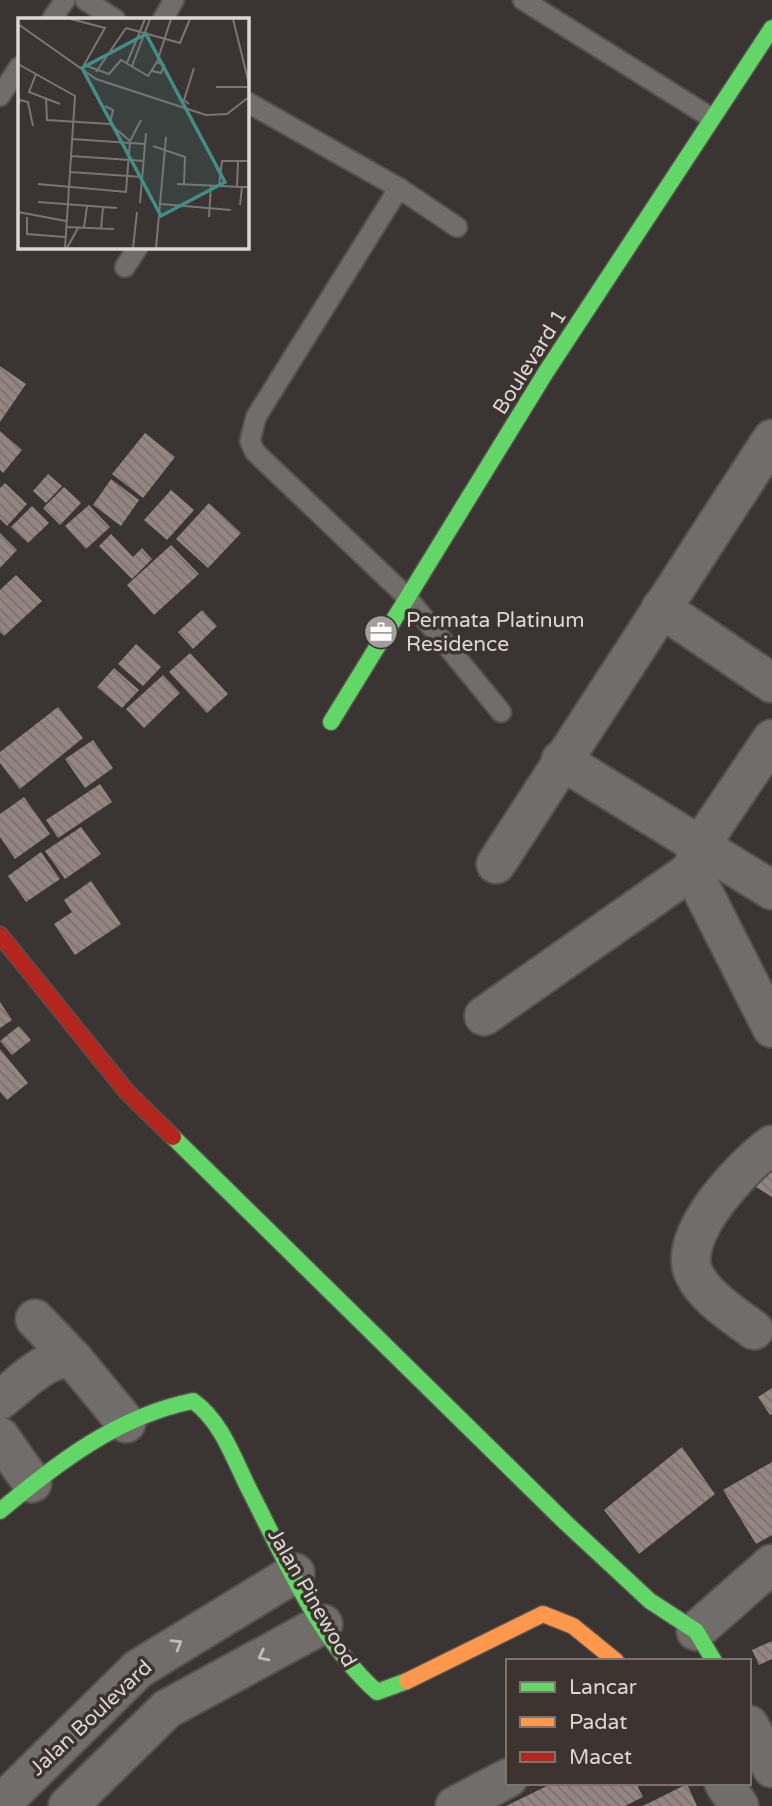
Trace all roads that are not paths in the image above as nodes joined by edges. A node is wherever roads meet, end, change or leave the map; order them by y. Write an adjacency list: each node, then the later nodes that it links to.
1 (65, 0): 5 (lane)
2 (85, 0): 6 (lane)
3 (174, 0): 7 (lane)
4 (523, 0): 12 (lane)
5 (53, 18)
6 (114, 18)
7 (164, 18)
8 (772, 28): 12 (street, Boulevard 1)
9 (18, 69): 10 (lane)
10 (0, 96)
11 (248, 103): 13 (lane)
12 (710, 117): 18 (street, Boulevard 1)
13 (399, 188): 14 (lane); 18 (lane)
14 (457, 226)
15 (137, 248): 16 (lane)
16 (125, 267)
17 (766, 459): 19 (street)
18 (406, 596): 21 (lane); 22 (street, Boulevard 1)
19 (661, 608): 20 (street); 24 (street)
20 (772, 683)
21 (501, 712)
22 (331, 722)
23 (772, 739): 25 (street)
24 (561, 760): 25 (street); 26 (street)
25 (696, 859): 27 (street); 29 (street); 30 (street)
26 (496, 864)
27 (772, 890)
28 (0, 935): 43 (street)
29 (484, 1016)
30 (772, 1028)
31 (772, 1145): 33 (street)
32 (35, 1319): 34 (street)
33 (754, 1330)
34 (74, 1360): 35 (street); 36 (street)
35 (0, 1399)
36 (126, 1423): 38 (street, Jalan Pinewood); 41 (street, Jalan Pinewood)
37 (0, 1437): 38 (street)
38 (33, 1483): 39 (street, Jalan Pinewood)
39 (0, 1511)
40 (772, 1564): 43 (street)
41 (295, 1573): 42 (street, Jalan Pinewood); 49 (street, Jalan Boulevard, one-way to 41)
42 (323, 1624): 44 (street, Jalan Pinewood); 50 (street, one-way to 50)
43 (705, 1646)
44 (614, 1659)
45 (751, 1729): 46 (street)
46 (772, 1768)
47 (506, 1779): 51 (street)
48 (725, 1785): 52 (street)
49 (0, 1805)
50 (68, 1806)
51 (455, 1806)
52 (739, 1806)

